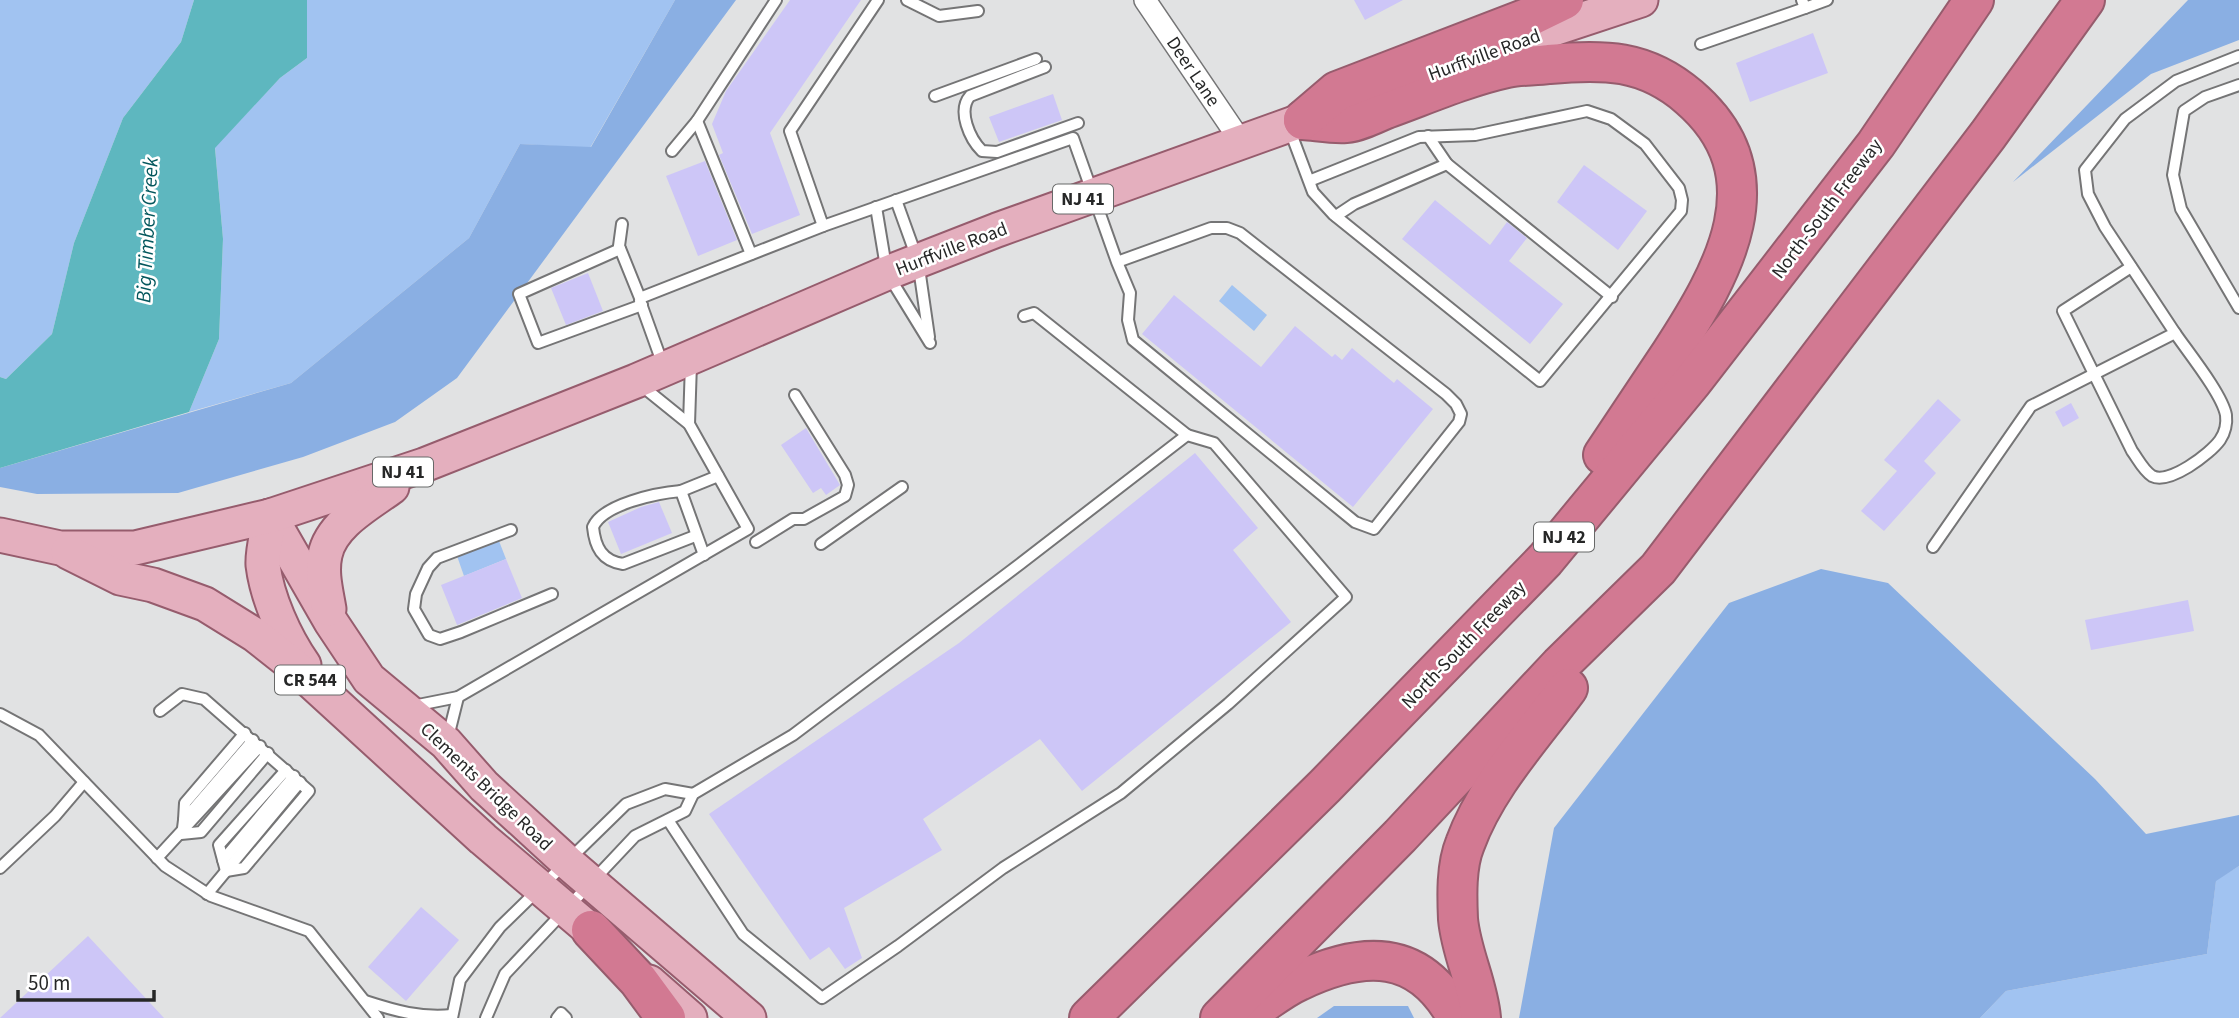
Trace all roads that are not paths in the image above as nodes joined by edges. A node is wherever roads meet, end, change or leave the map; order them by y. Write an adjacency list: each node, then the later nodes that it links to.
1 (776, 0): 18 (lane)
2 (878, 0): 31 (lane)
3 (907, 0): 11 (lane)
4 (1145, 0): 22 (street, Deer Lane)
5 (1564, 0): 20 (highway)
6 (1641, 0): 20 (main road, Hurffville Road / NJ 41)
7 (1827, 0): 10 (lane)
8 (1974, 0): 61 (highway, North-South Freeway / NJ 42)
9 (2084, 0): 62 (highway)
10 (1803, 4): 12 (lane)
11 (978, 11)
12 (1701, 44)
13 (2239, 56): 36 (lane)
14 (1036, 59): 17 (lane)
15 (1045, 67): 19 (lane)
16 (2239, 85): 40 (lane)
17 (935, 96)
18 (697, 121): 23 (lane); 33 (lane)
19 (1079, 123)
20 (1296, 123): 22 (main road, Hurffville Road / NJ 41); 25 (lane); 61 (highway)
21 (1428, 136): 24 (lane); 25 (lane); 38 (lane)
22 (1242, 143): 26 (main road, Hurffville Road / NJ 41)
23 (672, 151)
24 (1447, 163): 29 (lane); 38 (lane)
25 (1308, 181): 29 (lane)
26 (1094, 195): 27 (lane); 34 (main road, Hurffville Road / NJ 41); 35 (lane)
27 (896, 200): 28 (lane); 34 (lane)
28 (876, 208): 31 (lane); 37 (lane)
29 (1336, 216): 38 (lane)
30 (622, 224): 32 (lane)
31 (823, 226): 33 (lane)
32 (620, 249): 39 (lane); 39 (lane)
33 (751, 254): 39 (lane)
34 (918, 261): 37 (main road, Hurffville Road / NJ 41); 37 (lane)
35 (1117, 262): 35 (lane)
36 (2132, 267): 42 (lane); 44 (lane)
37 (887, 273): 43 (main road, Hurffville Road / NJ 41)
38 (1612, 297)
39 (641, 301): 43 (lane)
40 (2239, 308)
41 (1024, 316): 47 (lane)
42 (2175, 333): 44 (lane); 44 (lane)
43 (664, 369): 46 (lane); 46 (lane); 48 (main road, Hurffville Road / NJ 41)
44 (2095, 374): 58 (lane)
45 (795, 395): 56 (lane)
46 (689, 424): 49 (lane)
47 (1187, 435): 74 (lane); 75 (lane)
48 (424, 465): 52 (main road, Hurffville Road / NJ 41); 64 (main road)
49 (718, 476): 51 (lane); 60 (lane)
50 (902, 488): 57 (lane)
51 (681, 491): 55 (lane); 55 (lane)
52 (270, 516): 59 (main road, Clements Bridge Road / NJ 41); 64 (main road, Clements Bridge Road / CR 544); 65 (main road, Clements Bridge Road)
53 (510, 530): 63 (lane)
54 (0, 535): 59 (main road, Clements Bridge Road / NJ 41)
55 (695, 536): 60 (lane)
56 (756, 542)
57 (821, 544)
58 (1933, 547)
59 (60, 548): 65 (main road, Clements Bridge Road / CR 544)
60 (704, 555): 66 (lane)
61 (1545, 560): 94 (highway, North-South Freeway / NJ 42)
62 (1658, 569): 95 (highway); 98 (highway)
63 (552, 594)
64 (331, 622): 67 (main road, Clements Bridge Road / CR 544)
65 (326, 695): 82 (main road, Clements Bridge Road / CR 544)
66 (458, 697): 67 (lane); 71 (lane)
67 (404, 708): 71 (main road, Clements Bridge Road / CR 544)
68 (160, 711): 70 (lane)
69 (0, 714): 73 (lane)
70 (257, 743): 72 (lane); 76 (lane); 76 (lane)
71 (446, 743): 78 (main road, Clements Bridge Road / CR 544)
72 (293, 776): 79 (lane); 79 (lane)
73 (84, 782): 77 (lane); 80 (lane)
74 (694, 794): 75 (lane); 78 (lane)
75 (668, 820): 81 (lane)
76 (181, 834): 77 (lane)
77 (157, 858): 83 (lane)
78 (567, 862): 81 (main road, Clements Bridge Road / CR 544); 82 (lane)
79 (224, 865): 83 (lane)
80 (0, 868)
81 (592, 884): 84 (lane); 93 (main road, Clements Bridge Road / CR 544)
82 (541, 888): 84 (main road, Clements Bridge Road / CR 544); 86 (lane)
83 (207, 894): 85 (lane)
84 (578, 920): 88 (lane); 91 (highway); 92 (main road, Clements Bridge Road / CR 544)
85 (365, 1001): 86 (lane); 87 (lane)
86 (452, 1017)
87 (378, 1018)
88 (486, 1018)
89 (557, 1018): 90 (lane)
90 (566, 1018)
91 (666, 1018)
92 (690, 1018)
93 (749, 1018)
94 (1089, 1018)
95 (1220, 1018)
96 (1241, 1018): 97 (highway)
97 (1457, 1018)
98 (1481, 1018)

